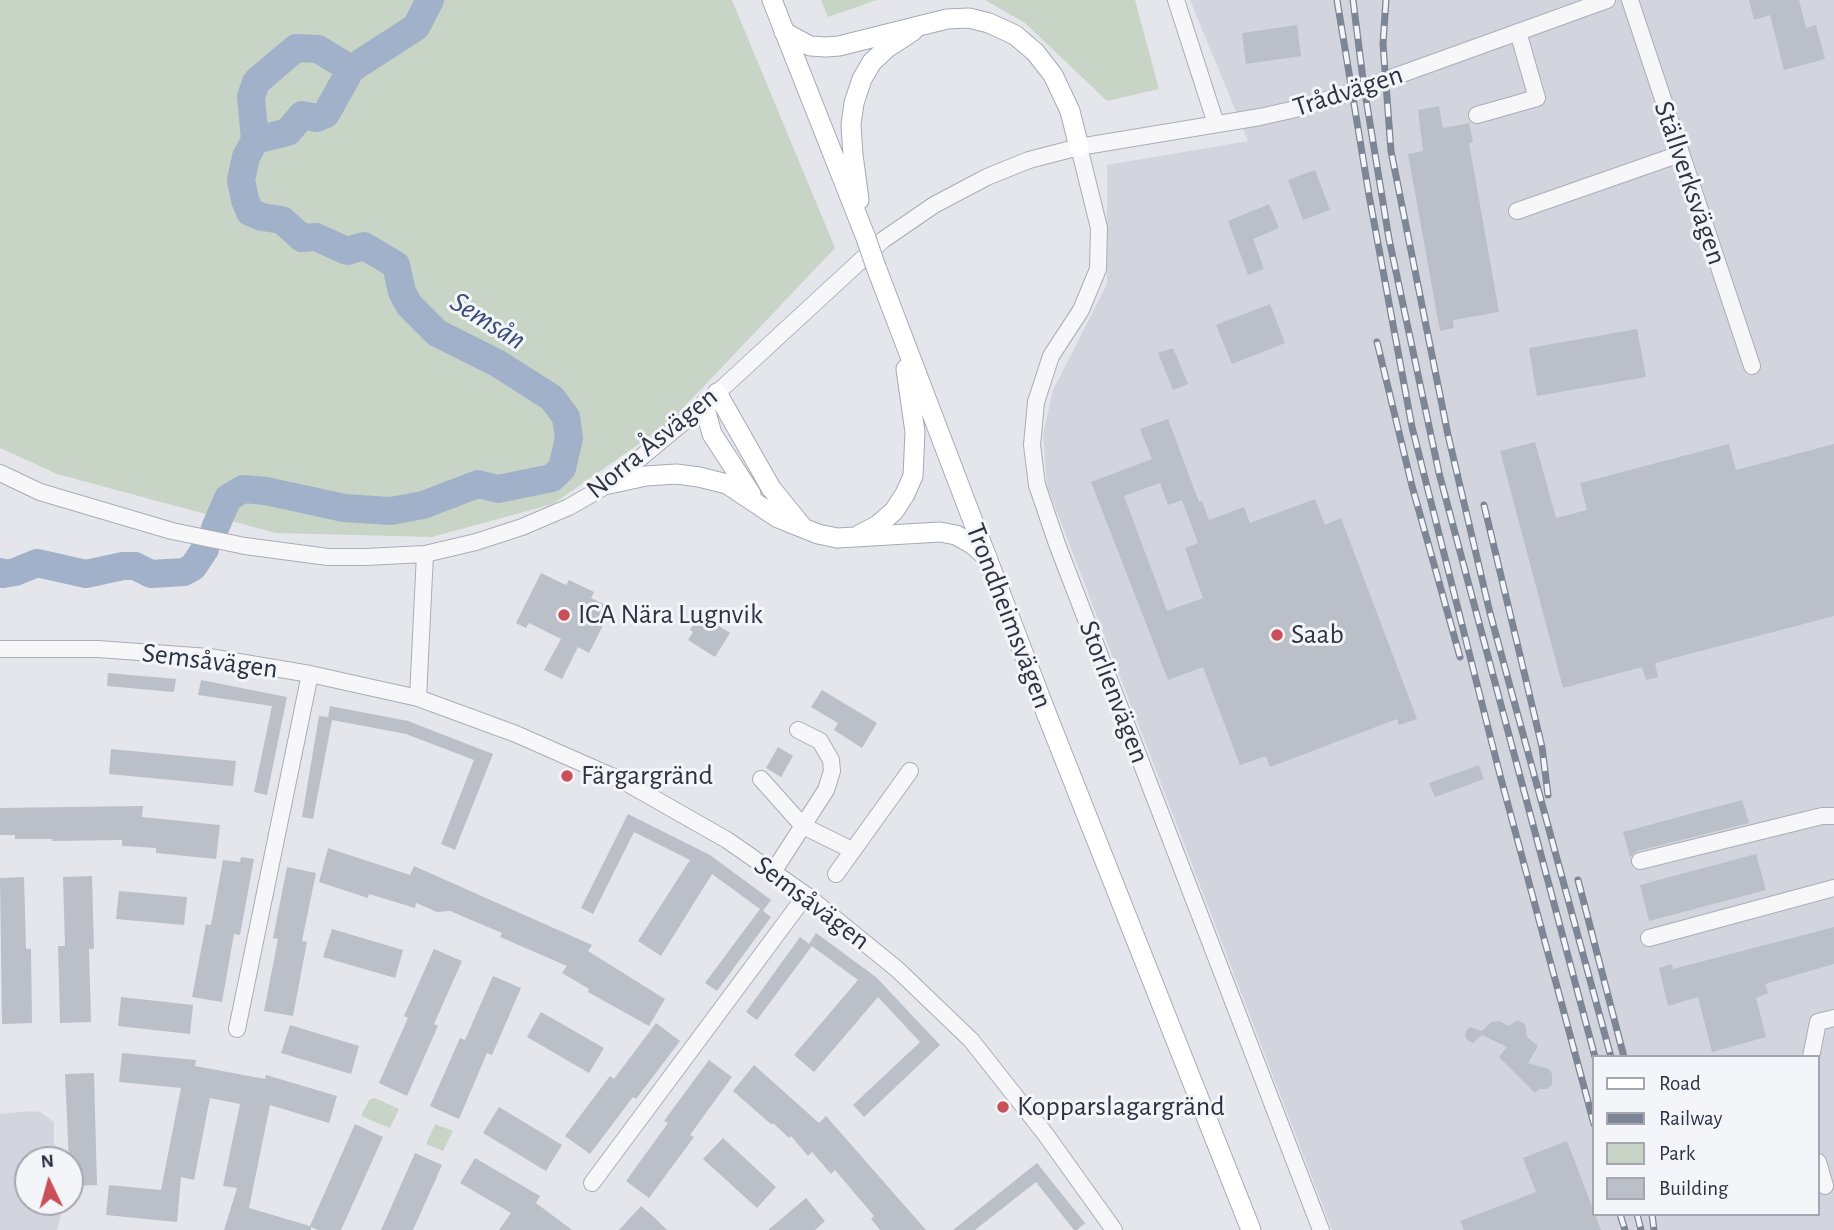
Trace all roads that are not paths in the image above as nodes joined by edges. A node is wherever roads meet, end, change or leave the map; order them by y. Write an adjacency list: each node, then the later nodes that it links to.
1 (772, 0): 6 (main road, Trondheimsvägen)
2 (1176, 0): 9 (street)
3 (1607, 0): 7 (street, Trådvägen)
4 (1630, 0): 11 (street, Ställverksvägen)
5 (929, 22): 6 (main road); 10 (main road); 13 (main road)
6 (784, 32): 13 (main road, Trondheimsvägen)
7 (1518, 32): 8 (street); 9 (street, Trådvägen)
8 (1477, 115)
9 (1216, 124): 10 (street, Trådvägen)
10 (1079, 147): 14 (street, Norra Åsvägen); 48 (street, Storlienvägen)
11 (1680, 154): 12 (street); 16 (street, Ställverksvägen)
12 (1517, 211)
13 (866, 237): 14 (main road, Trondheimsvägen, bridge)
14 (867, 266): 15 (main road, Trondheimsvägen); 17 (street, Norra Åsvägen)
15 (901, 336): 22 (main road); 24 (main road, Trondheimsvägen)
16 (1752, 366)
17 (711, 399): 19 (street, Norra Åsvägen); 20 (main road); 21 (main road)
18 (0, 473): 23 (street, Norra Åsvägen)
19 (609, 484): 20 (main road); 23 (street, Norra Åsvägen)
20 (758, 503): 21 (main road)
21 (804, 528): 22 (main road)
22 (855, 537): 24 (main road)
23 (425, 554): 27 (street)
24 (989, 559): 47 (main road, Trondheimsvägen)
25 (0, 649): 26 (street, Semsåvägen)
26 (310, 674): 27 (street, Semsåvägen); 41 (street)
27 (418, 698): 35 (street, Semsåvägen)
28 (798, 730): 32 (street)
29 (910, 771): 33 (street)
30 (761, 779): 32 (street)
31 (1834, 816): 34 (street)
32 (803, 825): 33 (street); 35 (street)
33 (852, 850): 36 (street)
34 (1640, 861)
35 (773, 872): 38 (street, Semsåvägen)
36 (836, 874)
37 (1834, 888): 39 (street)
38 (806, 895): 44 (street); 46 (street, Semsåvägen)
39 (1649, 938)
40 (1834, 1018): 42 (street)
41 (237, 1029)
42 (1811, 1055)
43 (1820, 1170): 45 (street)
44 (592, 1183)
45 (1825, 1186)
46 (1114, 1230)
47 (1251, 1230)
48 (1321, 1230)

